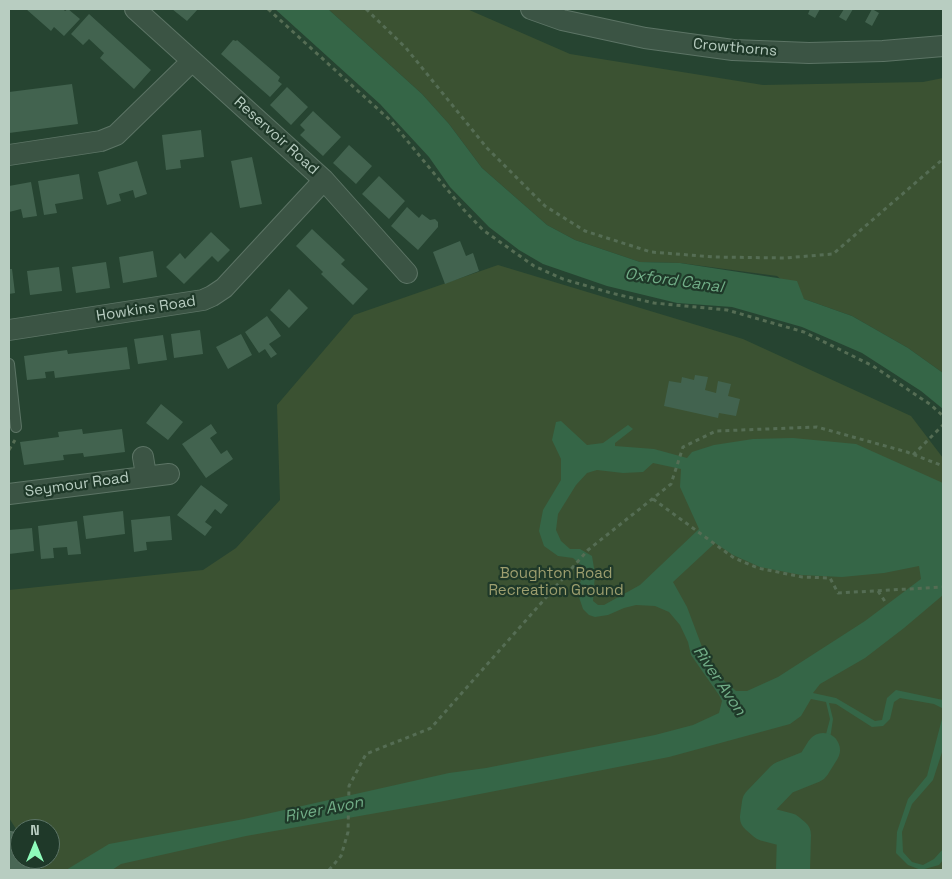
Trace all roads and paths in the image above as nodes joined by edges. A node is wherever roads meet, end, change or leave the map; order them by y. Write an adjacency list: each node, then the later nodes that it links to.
1 (135, 9): 6 (street, Reservoir Road)
2 (268, 9): 13 (path)
3 (366, 9): 8 (path)
4 (531, 9): 5 (street, Crowthorns)
5 (943, 46)
6 (192, 61): 7 (street); 9 (street, Reservoir Road)
7 (9, 155)
8 (943, 159)
9 (324, 180): 10 (street, Reservoir Road); 11 (street, Howkins Road)
10 (407, 273)
11 (9, 330)
12 (9, 364): 15 (lane)
13 (943, 416)
14 (943, 425): 16 (path)
15 (16, 427)
16 (913, 455): 17 (path); 20 (path)
17 (943, 466)
18 (169, 474): 19 (street, Seymour Road)
19 (9, 494)
20 (652, 499): 22 (path); 26 (path)
21 (943, 587): 22 (path)
22 (878, 591): 23 (path)
23 (886, 604)
24 (9, 846): 25 (street)
25 (25, 870)
26 (329, 870)

